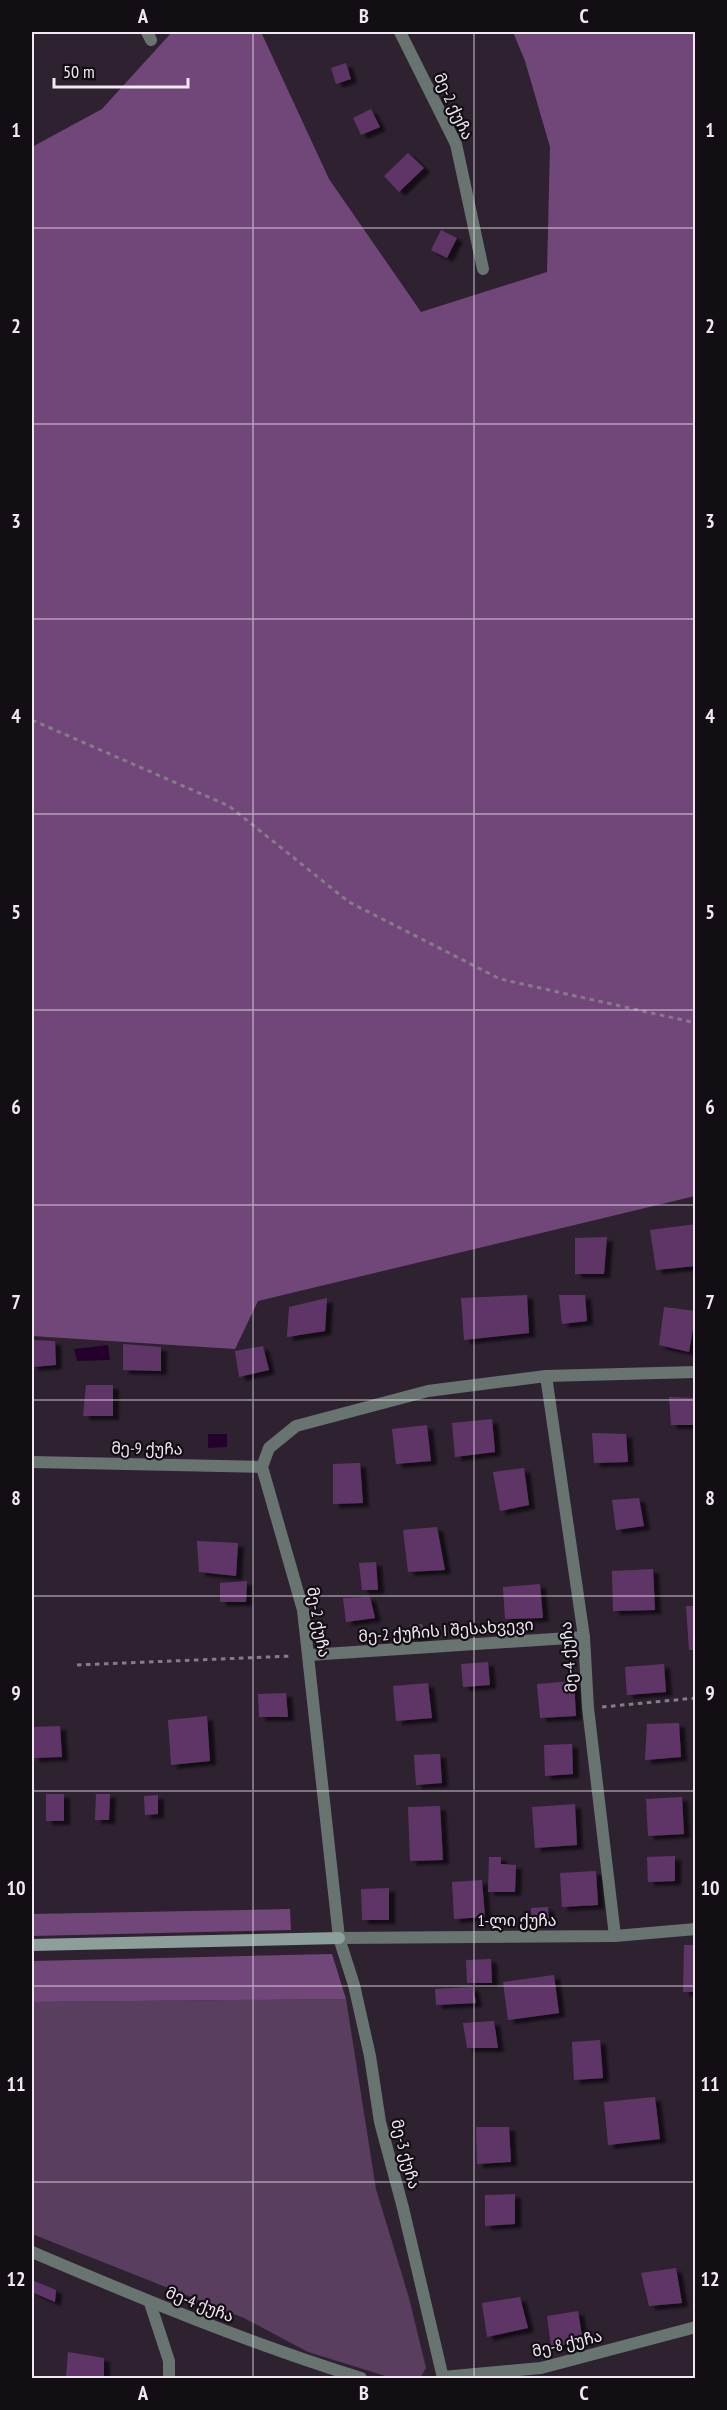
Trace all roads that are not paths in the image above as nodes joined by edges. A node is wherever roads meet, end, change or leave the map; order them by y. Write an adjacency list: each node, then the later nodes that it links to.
1 (400, 32): 2 (street, მე-2 ქუჩა)
2 (483, 269)
3 (696, 1372): 4 (street)
4 (546, 1376): 6 (street); 7 (street, მე-4 ქუჩა)
5 (32, 1462): 6 (street, მე-9 ქუჩა)
6 (262, 1467): 8 (street, მე-2 ქუჩა)
7 (584, 1637): 8 (street, მე-2 ქუჩის I შესახვევი); 10 (street, მე-4 ქუჩა)
8 (309, 1655): 11 (street, მე-2 ქუჩა)
9 (696, 1929): 10 (street, 1-ლი ქუჩა)
10 (615, 1936): 11 (street, 1-ლი ქუჩა)
11 (339, 1938): 12 (main road); 16 (street, მე-3 ქუჩა)
12 (32, 1945)
13 (32, 2252): 14 (street, მე-4 ქუჩა)
14 (150, 2303): 17 (street); 18 (street, მე-4 ქუჩა)
15 (696, 2326): 16 (street, მე-8 ქუჩა)
16 (443, 2378)
17 (168, 2379)
18 (361, 2379)

